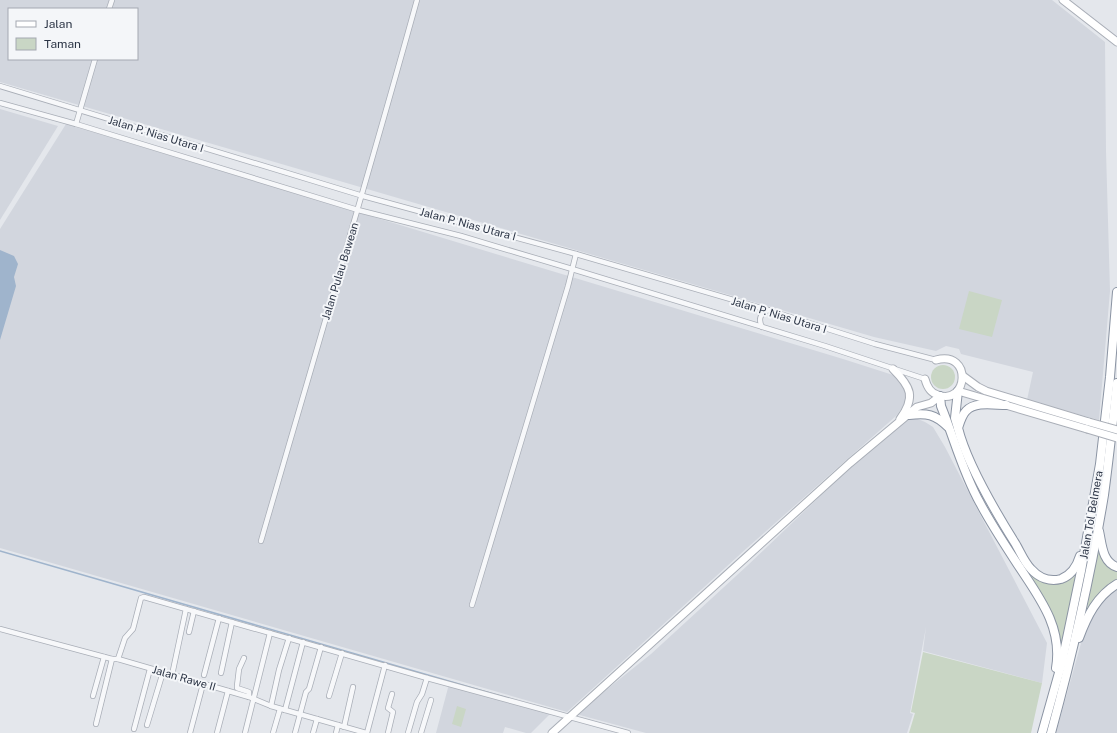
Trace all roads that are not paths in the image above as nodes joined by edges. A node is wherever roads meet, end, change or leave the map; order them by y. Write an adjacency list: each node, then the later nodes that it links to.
1 (417, 0): 9 (street, Jalan Pulau Bawean)
2 (1062, 0): 3 (street)
3 (1117, 42)
4 (95, 60): 7 (street)
5 (0, 86): 7 (street, Jalan P. Nias Utara I)
6 (0, 103): 8 (street, Jalan P. Nias Utara I)
7 (79, 111): 8 (street); 9 (street, Jalan P. Nias Utara I)
8 (76, 124): 10 (street, Jalan P. Nias Utara I)
9 (363, 196): 10 (street, Jalan Pulau Bawean); 11 (street, Jalan P. Nias Utara I)
10 (358, 210): 12 (street, Jalan P. Nias Utara I); 32 (street, Jalan Pulau Bawean)
11 (576, 254): 12 (street); 14 (street, Jalan P. Nias Utara I)
12 (572, 269): 15 (street, Jalan P. Nias Utara I); 35 (street)
13 (1117, 292): 30 (highway, Jalan Tol Belmera)
14 (768, 310): 15 (street); 16 (street, Jalan P. Nias Utara I)
15 (762, 327): 17 (street, Jalan P. Nias Utara I)
16 (936, 360): 18 (street)
17 (893, 369): 19 (street, Jalan P. Nias Utara I); 25 (street)
18 (963, 376): 21 (street); 26 (street)
19 (925, 379): 22 (street)
20 (1117, 383): 31 (highway, Jalan Tol Belmera)
21 (958, 391): 22 (street); 23 (street); 27 (highway)
22 (940, 396): 24 (street); 27 (highway)
23 (1006, 405): 26 (street); 27 (highway)
24 (909, 415): 25 (street); 27 (highway)
25 (895, 425): 70 (street)
26 (1088, 426): 28 (street, bridge); 29 (street, bridge)
27 (954, 428): 30 (highway); 65 (highway)
28 (1117, 430)
29 (1117, 438)
30 (1090, 525): 65 (highway, Jalan Tol Belmera)
31 (1098, 526): 33 (highway); 52 (highway, Jalan Tol Belmera)
32 (261, 542)
33 (1117, 567)
34 (1117, 584): 52 (highway)
35 (472, 605)
36 (186, 609): 37 (street); 49 (street); 55 (street)
37 (194, 611): 38 (street); 41 (street)
38 (219, 618): 39 (street); 56 (street)
39 (232, 622): 42 (street); 54 (street)
40 (0, 629): 47 (street, Jalan Rawe II)
41 (189, 632)
42 (270, 633): 43 (street); 64 (street)
43 (289, 638): 44 (street); 67 (street)
44 (303, 642): 45 (street); 68 (street)
45 (321, 647): 46 (street); 69 (street)
46 (342, 653): 50 (street); 63 (street)
47 (104, 657): 49 (street, Jalan Rawe II); 62 (street)
48 (244, 658): 64 (street)
49 (115, 659): 51 (street, Jalan Rawe II); 72 (street)
50 (385, 665): 57 (street); 86 (street)
51 (150, 669): 53 (street, Jalan Rawe II); 76 (street)
52 (1068, 669): 93 (highway, Jalan Tol Belmera)
53 (162, 672): 55 (street, Jalan Rawe II); 73 (street)
54 (221, 673)
55 (172, 675): 58 (street, Jalan Rawe II)
56 (204, 675)
57 (428, 678): 70 (street); 88 (street)
58 (203, 684): 60 (street, Jalan Rawe II); 78 (street)
59 (353, 687): 75 (street)
60 (228, 691): 64 (street, Jalan Rawe II); 79 (street)
61 (392, 694): 87 (street)
62 (93, 696)
63 (329, 696)
64 (251, 698): 67 (street, Jalan Rawe II); 80 (street)
65 (1051, 698): 92 (highway, Jalan Tol Belmera)
66 (431, 700): 89 (street)
67 (272, 706): 68 (street, Jalan Rawe II)
68 (283, 709): 69 (street, Jalan Rawe II); 81 (street)
69 (300, 714): 71 (street, Jalan Rawe II); 82 (street)
70 (573, 714): 77 (street); 90 (street)
71 (317, 719): 74 (street, Jalan Rawe II); 83 (street)
72 (96, 724)
73 (147, 725)
74 (338, 725): 75 (street, Jalan Rawe II); 84 (street)
75 (345, 727): 85 (street); 86 (street, Jalan Rawe II)
76 (134, 729)
77 (620, 732): 91 (street)
78 (190, 733)
79 (217, 733)
80 (245, 733)
81 (273, 733)
82 (295, 733)
83 (313, 733)
84 (336, 733)
85 (345, 733)
86 (366, 733)
87 (388, 733)
88 (408, 733)
89 (421, 733)
90 (552, 733)
91 (628, 733)
92 (1042, 733)
93 (1051, 733)

